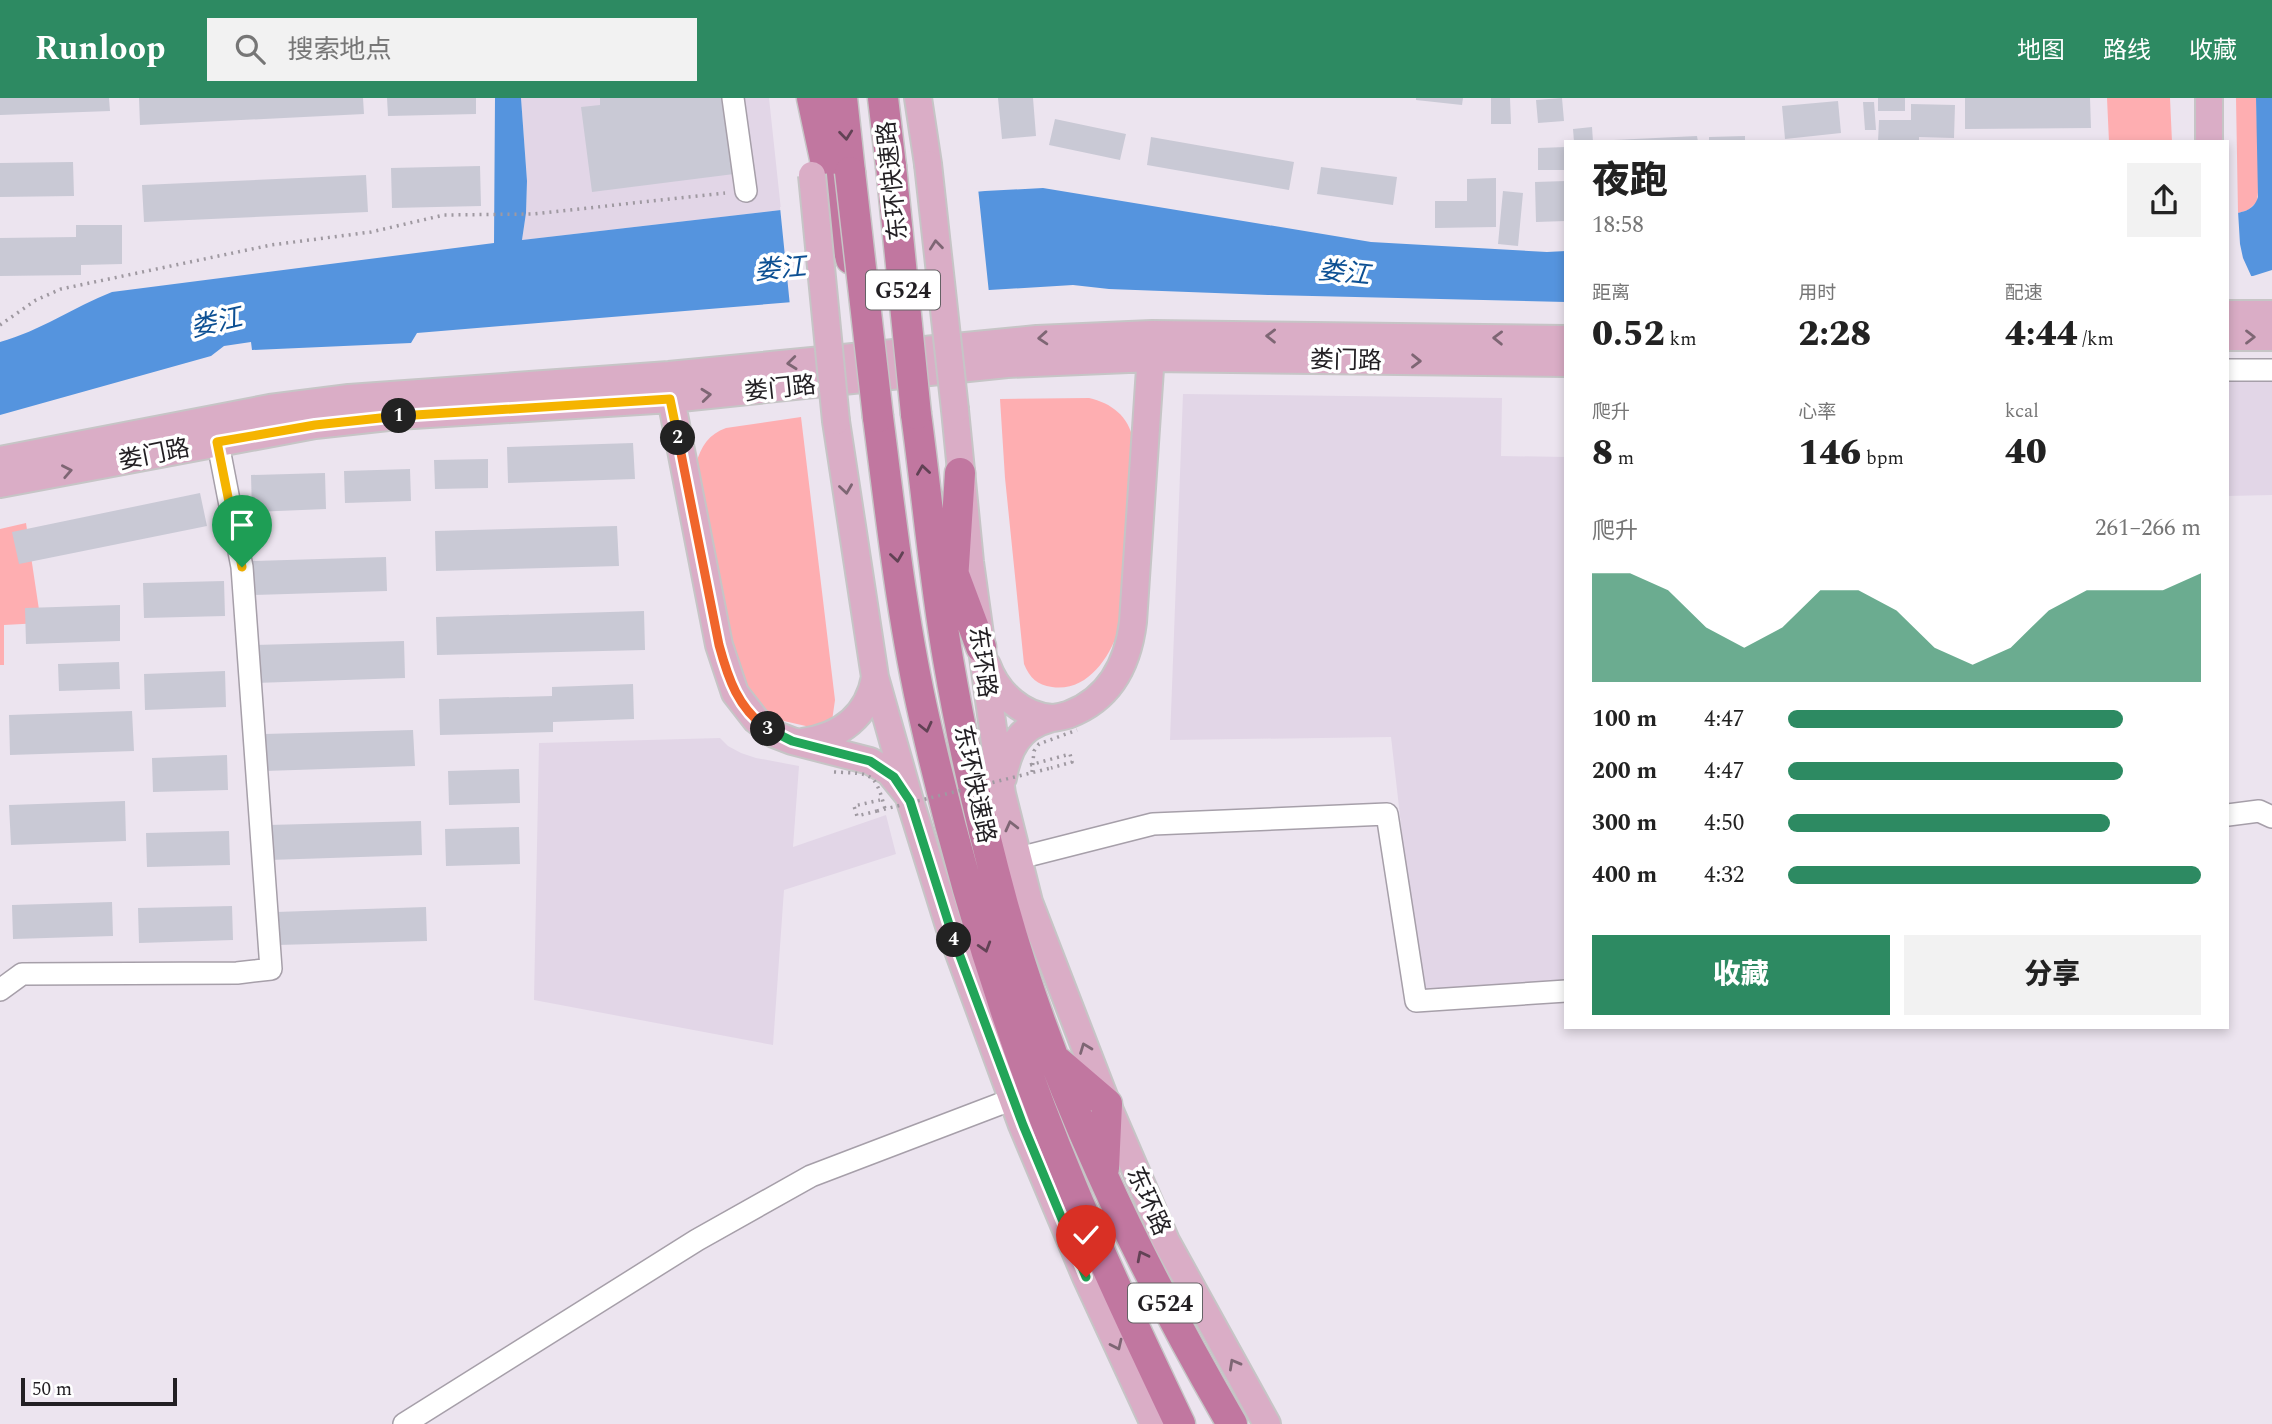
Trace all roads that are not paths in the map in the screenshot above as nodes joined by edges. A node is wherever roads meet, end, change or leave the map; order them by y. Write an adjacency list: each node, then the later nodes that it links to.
1 (733, 98): 9 (street)
2 (811, 98): 8 (highway)
3 (842, 98): 8 (highway, 东环快速路 / G524, one-way to 8)
4 (883, 98): 24 (highway, 东环快速路 / G524, one-way to 4, bridge)
5 (918, 98): 22 (main road, 东环路, one-way to 5, bridge)
6 (2208, 98): 7 (main road)
7 (2209, 140)
8 (830, 173): 28 (main road, one-way to 28, bridge); 44 (highway, 东环快速路 / G524, one-way to 44, bridge)
9 (746, 191)
10 (2229, 314): 11 (main road)
11 (2272, 314)
12 (2229, 337): 13 (main road, one-way to 13)
13 (2272, 337)
14 (1564, 339): 15 (main road, 娄门路, one-way to 15)
15 (1152, 346): 16 (main road, 娄门路, one-way to 16); 19 (main road, 娄门路); 29 (main road)
16 (1564, 363)
17 (2229, 370): 18 (street)
18 (2272, 370)
19 (670, 387): 20 (main road, 娄门路); 30 (main road)
20 (215, 430): 21 (main road, 娄门路); 23 (main road, 娄门路, one-way to 20); 36 (street)
21 (0, 460)
22 (961, 473): 25 (highway); 26 (main road, 东环路)
23 (0, 484)
24 (928, 506): 25 (highway); 27 (highway, 东环快速路 / G524)
25 (954, 575): 26 (highway); 27 (highway)
26 (981, 647): 29 (main road); 31 (main road, 东环路)
27 (948, 659): 38 (highway, 东环快速路 / G524)
28 (876, 677): 30 (main road); 32 (main road)
29 (1053, 718): 31 (main road)
30 (797, 742): 32 (main road)
31 (1002, 794): 35 (main road, 东环路, one-way to 31)
32 (910, 801): 39 (main road)
33 (2229, 815): 34 (street)
34 (2272, 817)
35 (1019, 858): 37 (street); 40 (main road, 东环路, one-way to 35)
36 (0, 990)
37 (1564, 991)
38 (1055, 1060): 40 (highway); 41 (highway, 东环快速路 / G524)
39 (1013, 1099): 42 (street); 43 (main road, one-way to 43)
40 (1107, 1104): 41 (highway); 46 (main road, 东环路, one-way to 40)
41 (1104, 1179): 45 (highway, 东环快速路 / G524, one-way to 41)
42 (404, 1424)
43 (1154, 1424)
44 (1180, 1424)
45 (1232, 1424)
46 (1267, 1424)

